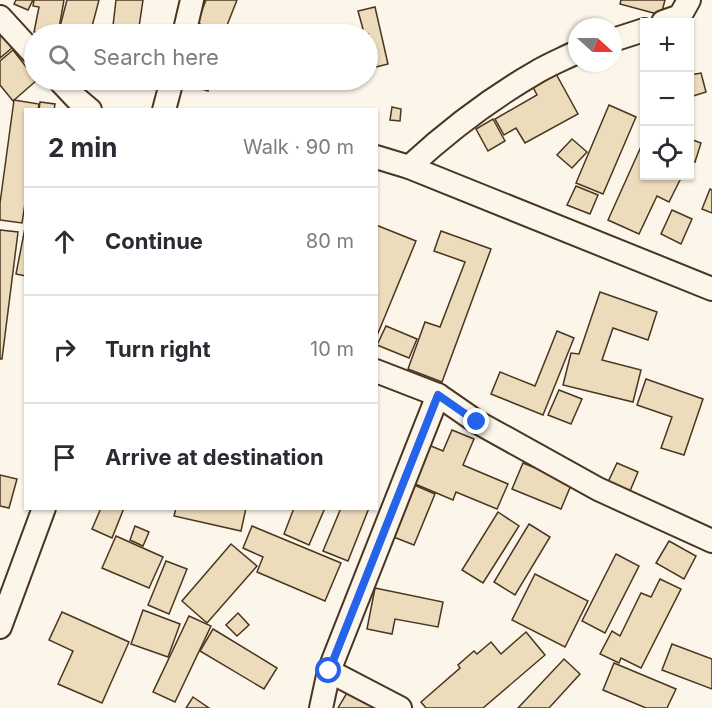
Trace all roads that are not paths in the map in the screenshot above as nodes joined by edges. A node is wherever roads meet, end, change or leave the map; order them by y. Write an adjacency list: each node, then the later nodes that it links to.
1 (192, 0): 5 (street)
2 (689, 0): 4 (street)
3 (0, 17): 8 (street)
4 (674, 18)
5 (186, 24)
6 (640, 32): 7 (street)
7 (622, 37)
8 (24, 43)
9 (568, 56): 15 (street)
10 (68, 90): 13 (street)
11 (172, 90): 12 (street)
12 (172, 107)
13 (88, 108)
14 (378, 158): 15 (street)
15 (409, 167): 16 (street)
16 (712, 289)
17 (378, 372): 18 (street)
18 (438, 395): 20 (street); 22 (street)
19 (43, 510): 21 (street)
20 (712, 541)
21 (0, 627)
22 (329, 671): 23 (street); 24 (street)
23 (321, 708)
24 (400, 708)

